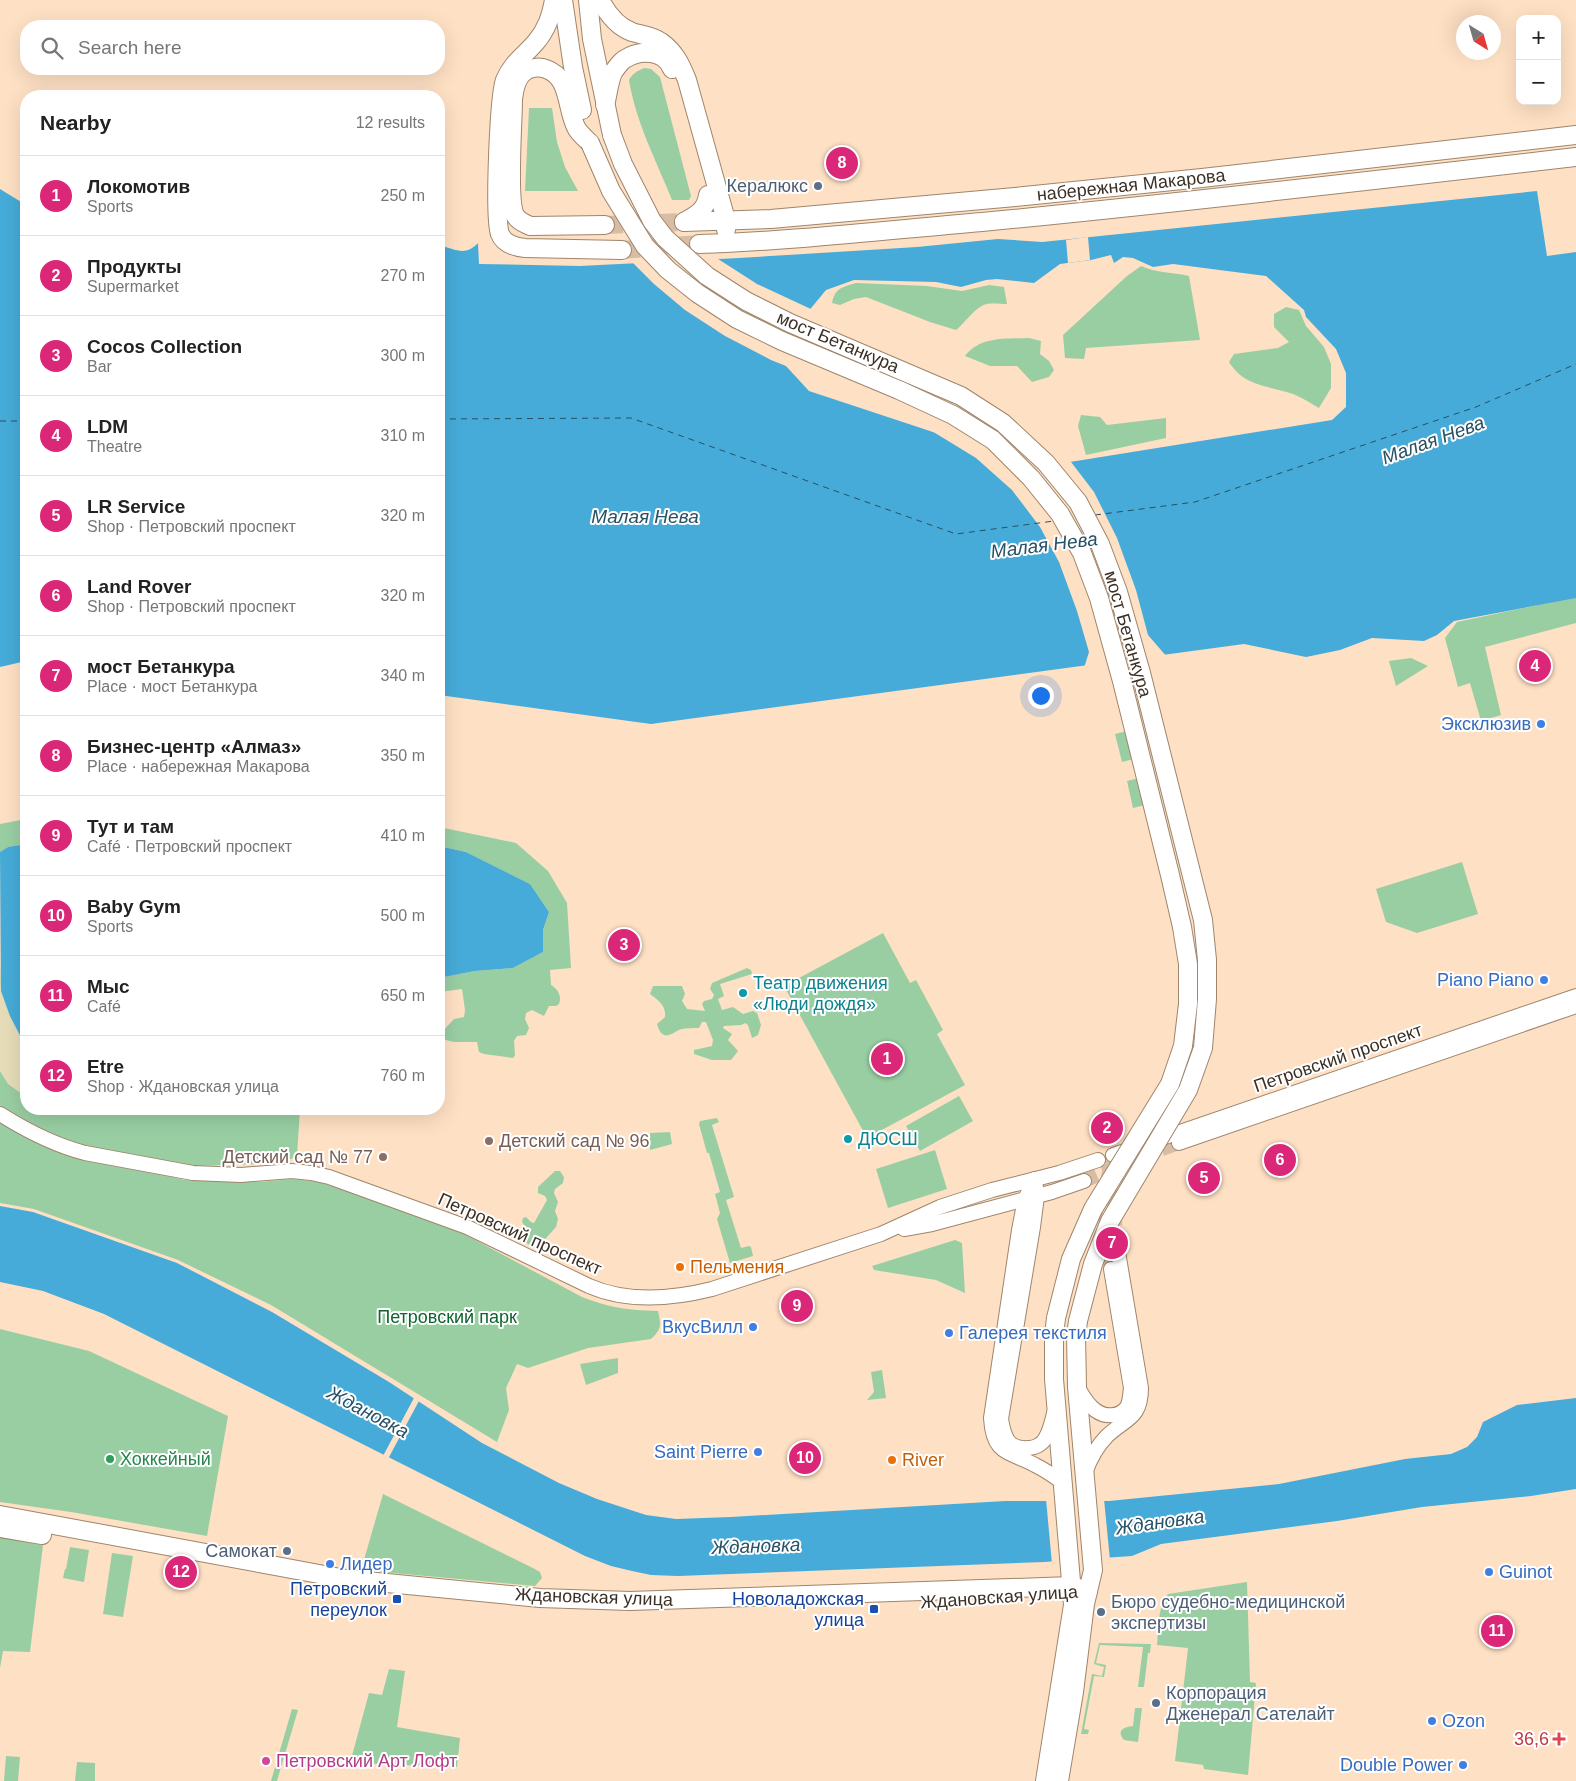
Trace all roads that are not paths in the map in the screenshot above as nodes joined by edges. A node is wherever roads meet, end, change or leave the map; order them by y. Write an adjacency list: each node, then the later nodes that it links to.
1 (554, 0): 14 (main road)
2 (563, 0): 7 (main road)
3 (588, 0): 5 (main road, мост Бетанкура)
4 (600, 0): 10 (main road)
5 (605, 105): 9 (main road); 27 (main road, мост Бетанкура, bridge)
6 (1576, 135): 10 (main road, набережная Макарова)
7 (590, 144): 11 (main road); 28 (main road, мост Бетанкура, bridge)
8 (1576, 157): 13 (main road, набережная Макарова)
9 (708, 195): 10 (main road); 10 (main road, набережная Макарова)
10 (720, 220): 13 (main road)
11 (604, 225)
12 (699, 244): 13 (main road, набережная Макарова)
13 (725, 244)
14 (622, 250)
15 (1576, 996): 19 (street, Петровский проспект)
16 (1576, 1006): 18 (street, Петровский проспект)
17 (0, 1114): 24 (street, Петровский проспект)
18 (1178, 1143)
19 (1113, 1155)
20 (1098, 1160): 21 (street, Петровский проспект)
21 (1035, 1179): 23 (street); 24 (street, Петровский проспект)
22 (1084, 1180): 23 (street, Петровский проспект)
23 (1031, 1197): 24 (street, Петровский проспект); 28 (street); 30 (street)
24 (881, 1234)
25 (1118, 1252): 29 (street)
26 (1110, 1269): 27 (street)
27 (1078, 1387): 29 (main road, мост Бетанкура)
28 (1056, 1404): 30 (main road, мост Бетанкура)
29 (1084, 1476): 33 (main road, мост Бетанкура)
30 (1063, 1489): 33 (main road, мост Бетанкура)
31 (0, 1515): 33 (main road, Ждановская улица)
32 (0, 1528): 33 (main road, Ждановская улица)
33 (1076, 1586): 34 (main road); 35 (main road)
34 (1045, 1781)
35 (1060, 1781)

